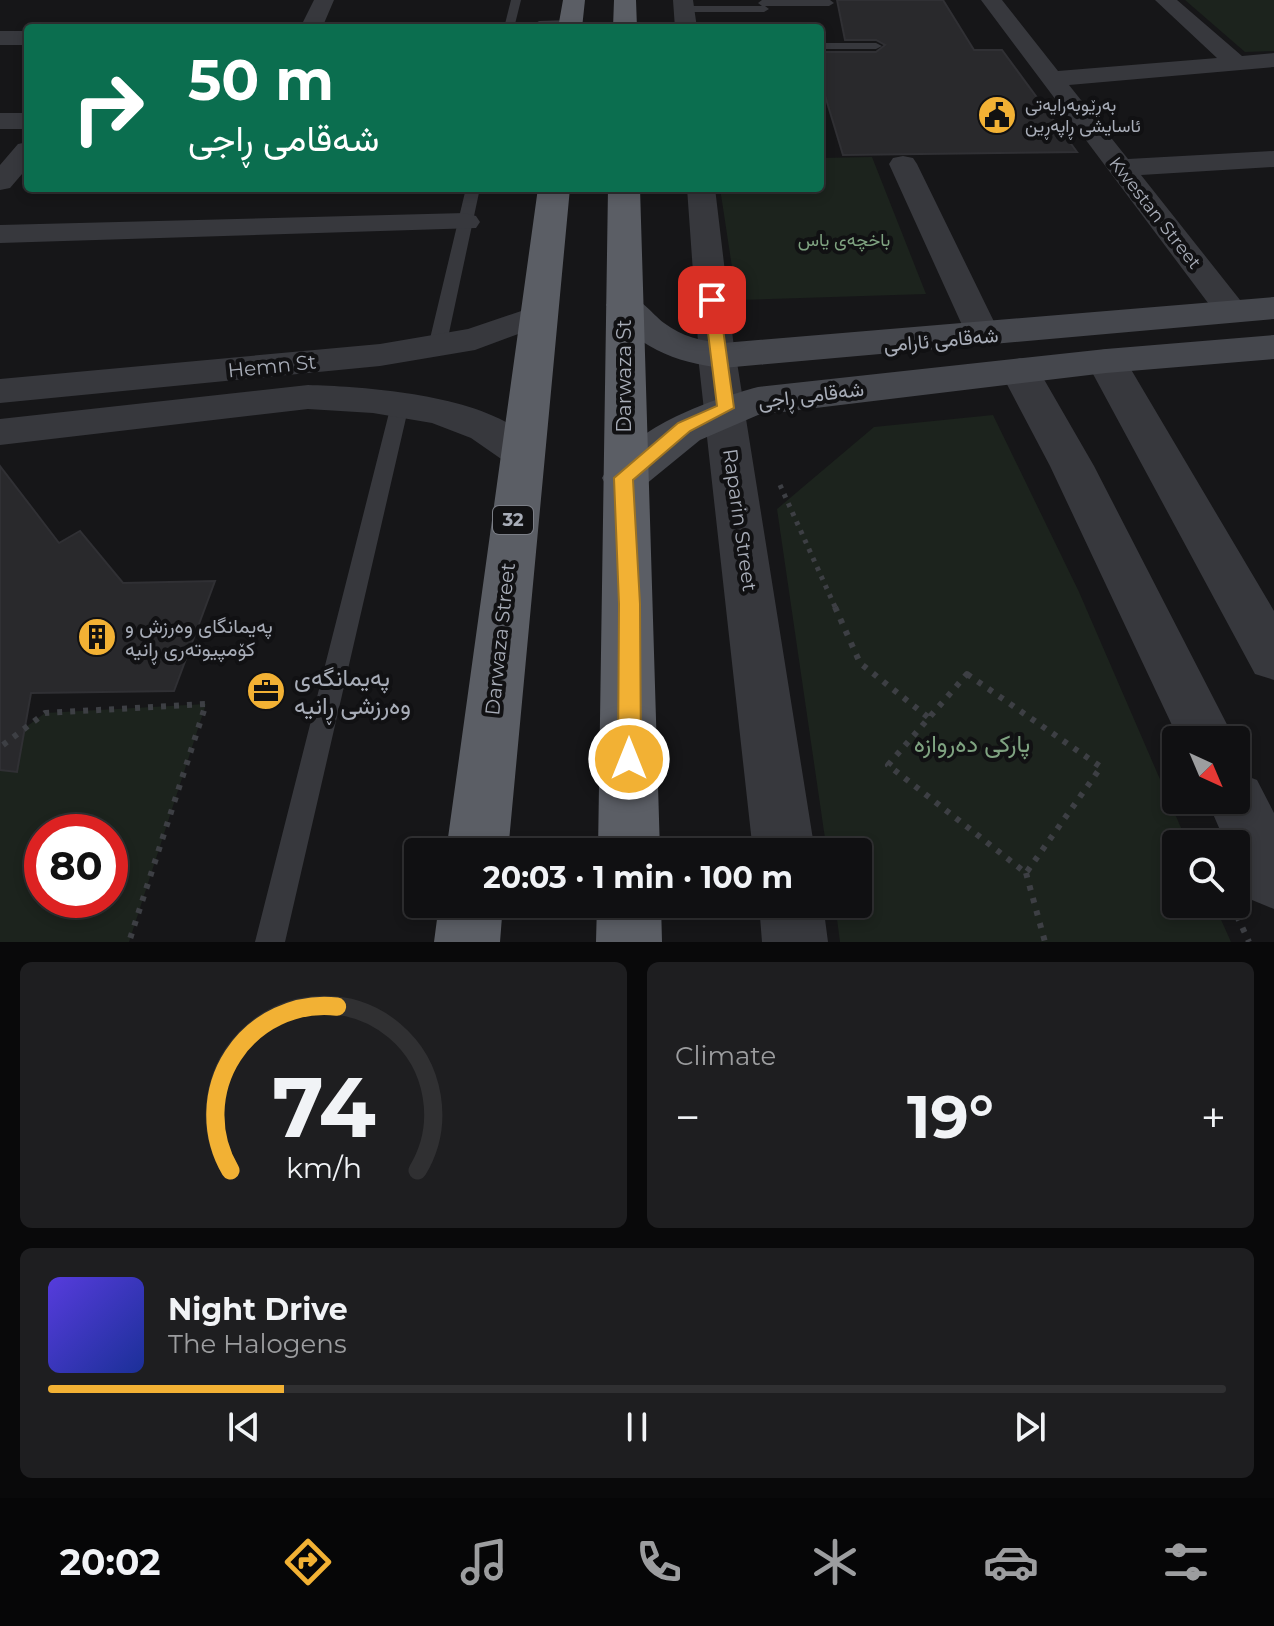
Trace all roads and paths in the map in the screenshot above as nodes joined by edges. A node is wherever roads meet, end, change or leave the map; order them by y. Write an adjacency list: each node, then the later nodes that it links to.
1 (324, 0): 10 (street)
2 (516, 0): 11 (lane)
3 (574, 0): 12 (highway)
4 (625, 0): 13 (highway)
5 (991, 0): 20 (street, Kwestan Street)
6 (1165, 0): 19 (street)
7 (829, 3): 8 (lane)
8 (764, 8): 9 (lane)
9 (684, 12)
10 (313, 24)
11 (510, 24)
12 (571, 24)
13 (625, 24)
14 (0, 38): 15 (street)
15 (24, 38)
16 (824, 46): 17 (lane)
17 (876, 46)
18 (1274, 60): 19 (street)
19 (1236, 63): 20 (street)
20 (1052, 79): 26 (street, Kwestan Street)
21 (0, 121): 22 (street)
22 (24, 121)
23 (24, 155): 27 (street)
24 (1274, 159): 26 (street)
25 (903, 164): 38 (street)
26 (1121, 168): 36 (street, Kwestan Street)
27 (0, 182)
28 (472, 192): 32 (lane)
29 (554, 192): 37 (highway, Darwaza Street / 32)
30 (624, 192): 34 (highway, Darwaza St)
31 (701, 192): 42 (street, Raparin Street)
32 (465, 222): 33 (street); 39 (lane)
33 (0, 234)
34 (624, 305): 42 (main road, شەقامی ئارامی); 52 (highway, Darwaza St)
35 (1274, 308): 36 (main road, شەقامی ئارامی)
36 (1232, 312): 38 (main road, شەقامی ئارامی)
37 (539, 315): 39 (street, Hemn St); 50 (highway, Darwaza Street / 32)
38 (984, 336): 41 (main road, شەقامی ئارامی)
39 (437, 347): 45 (street, Hemn St)
40 (1274, 347): 43 (main road, شەقامی ڕاجی)
41 (795, 353): 42 (main road, شەقامی ئارامی); 46 (main road)
42 (717, 356): 48 (street, Raparin Street)
43 (1106, 361): 44 (main road, شەقامی ڕاجی); 53 (street)
44 (1020, 371): 46 (main road, شەقامی ڕاجی); 56 (street)
45 (0, 391)
46 (802, 395): 48 (main road, شەقامی ڕاجی)
47 (400, 405): 49 (street, Hemn St); 50 (street, Hemn St); 69 (lane)
48 (725, 408): 52 (main road, شەقامی ڕاجی); 61 (street, Raparin Street)
49 (0, 432)
50 (521, 453): 59 (highway, Darwaza Street / 32)
51 (773, 470): 55 (path)
52 (624, 478): 60 (highway, Darwaza St)
53 (1259, 605): 54 (street)
54 (1274, 658)
55 (929, 718): 62 (path); 62 (path)
56 (1178, 726)
57 (1, 747): 68 (path)
58 (1243, 814): 63 (street)
59 (479, 838)
60 (629, 838)
61 (782, 838)
62 (1026, 873): 73 (path)
63 (1274, 878)
64 (470, 918): 70 (highway)
65 (629, 918): 71 (highway)
66 (792, 918): 72 (street)
67 (1238, 918): 74 (path)
68 (129, 942)
69 (270, 942)
70 (467, 942)
71 (629, 942)
72 (795, 942)
73 (1045, 942)
74 (1249, 942)

